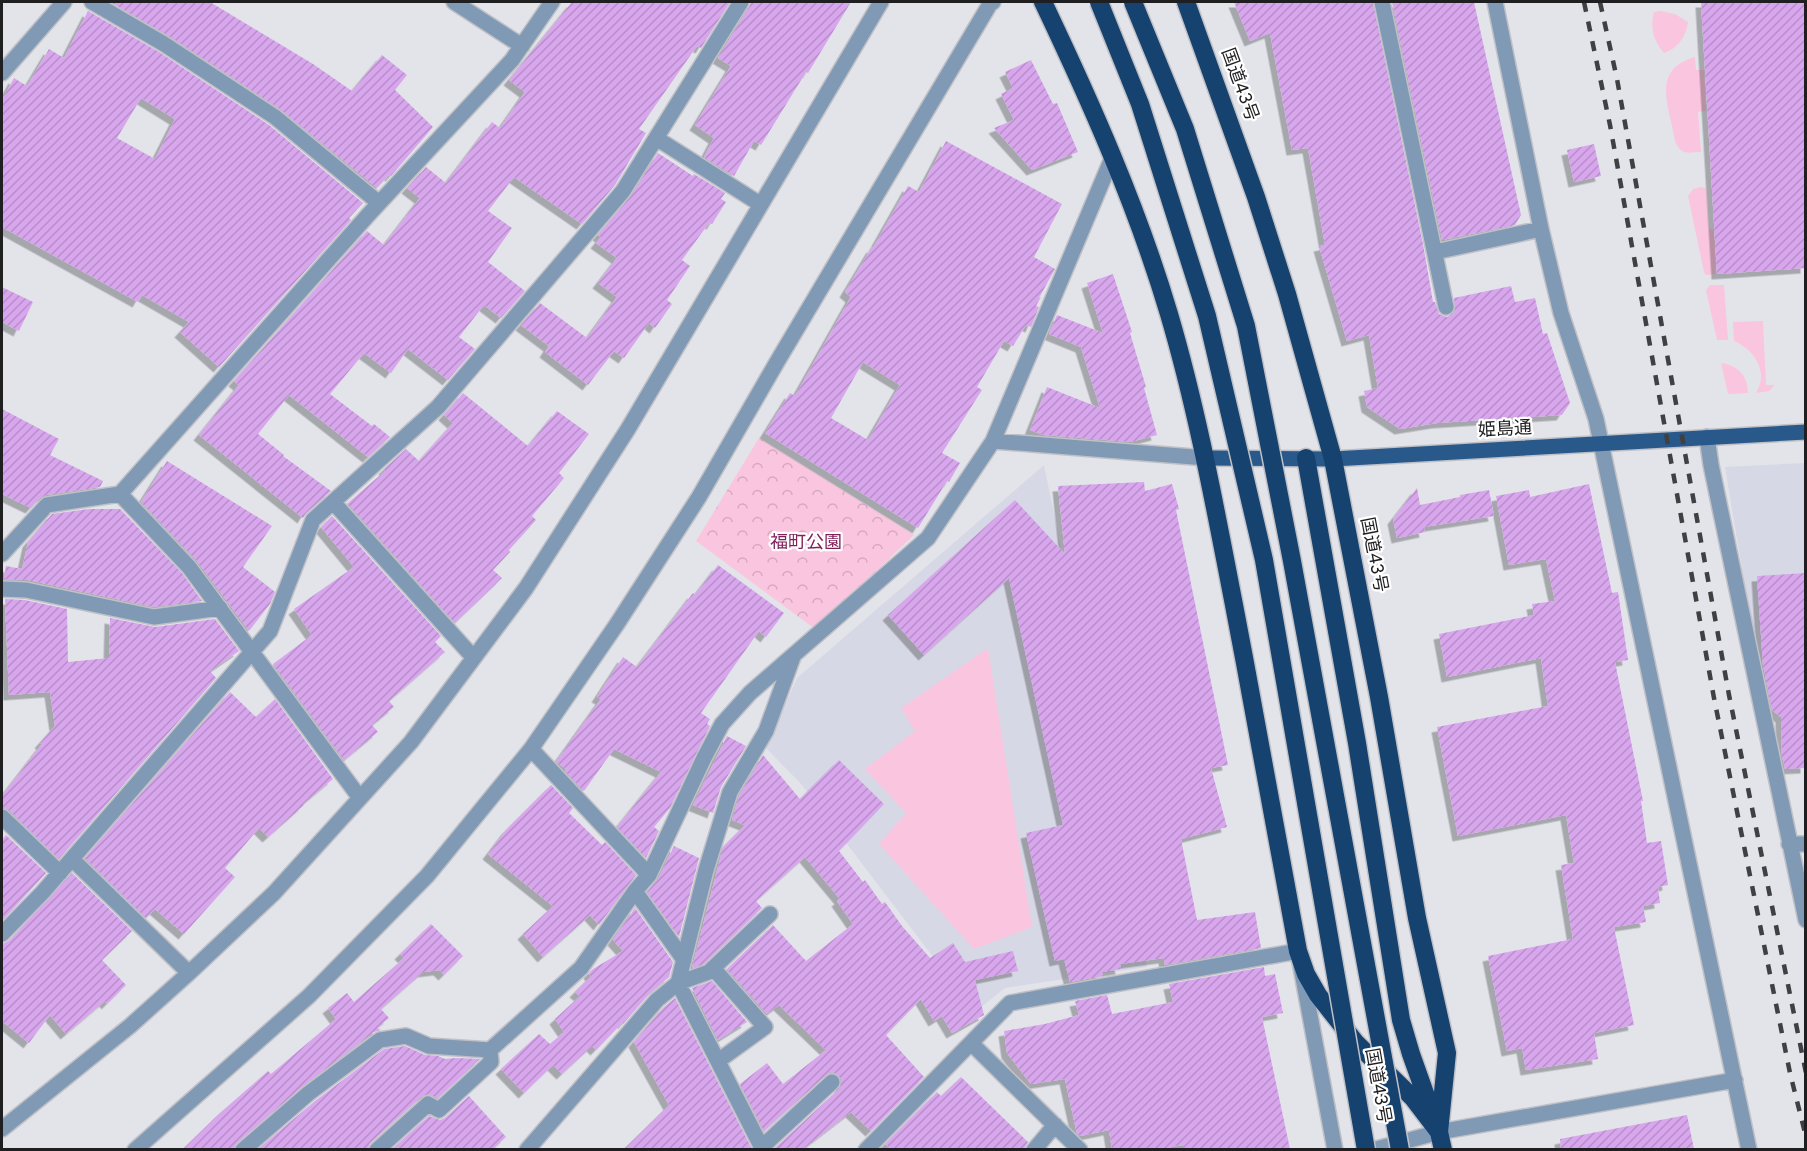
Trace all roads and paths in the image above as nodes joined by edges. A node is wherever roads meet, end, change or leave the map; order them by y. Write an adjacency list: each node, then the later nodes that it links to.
1 (64, 2): 15 (street)
2 (92, 2): 18 (street)
3 (454, 2): 14 (street)
4 (552, 2): 14 (street)
5 (741, 2): 16 (street)
6 (881, 2): 19 (street)
7 (993, 2): 38 (street)
8 (1043, 2): 17 (highway, 国道43号)
9 (1099, 2): 72 (highway, 国道43号, bridge)
10 (1133, 2): 74 (highway, 国道43号, bridge)
11 (1186, 2): 29 (highway, 国道43号)
12 (1382, 2): 21 (street)
13 (1495, 2): 20 (street)
14 (522, 46): 18 (street)
15 (2, 73)
16 (656, 138): 19 (street); 31 (street)
17 (1113, 156): 25 (street); 27 (highway, 国道43号)
18 (379, 203): 30 (street)
19 (760, 204): 37 (street)
20 (1542, 229): 21 (street); 26 (street)
21 (1436, 252): 22 (street)
22 (1446, 307)
23 (1806, 432): 24 (main road, 姫島通)
24 (1707, 437): 26 (main road, 姫島通); 42 (street)
25 (993, 441): 27 (street); 36 (street)
26 (1602, 444): 29 (main road, 姫島通); 58 (street)
27 (1206, 458): 28 (main road, 姫島通); 50 (highway, 国道43号)
28 (1306, 458): 29 (main road, 姫島通); 62 (highway)
29 (1334, 459): 62 (highway, 国道43号)
30 (120, 494): 32 (street); 34 (street)
31 (333, 502): 35 (street); 37 (street)
32 (2, 554)
33 (2, 589): 34 (street)
34 (220, 608): 35 (street)
35 (252, 651): 39 (street); 43 (street)
36 (793, 656): 45 (street); 51 (street)
37 (473, 657): 39 (street)
38 (531, 749): 45 (street); 64 (street)
39 (360, 798): 53 (street)
40 (2, 817): 44 (street)
41 (1806, 843): 42 (street)
42 (1789, 844): 48 (street)
43 (72, 859): 44 (street); 53 (street)
44 (60, 873): 49 (street)
45 (649, 874): 46 (street)
46 (635, 891): 51 (street); 56 (street)
47 (770, 914): 52 (street)
48 (1806, 920)
49 (2, 934)
50 (1298, 951): 55 (street); 62 (highway, 国道43号); 71 (street)
51 (684, 960): 54 (street)
52 (713, 968): 54 (street); 57 (street)
53 (189, 973): 61 (street)
54 (678, 983): 57 (street); 67 (street)
55 (971, 1043): 60 (street); 68 (street)
56 (490, 1050): 65 (street); 66 (street)
57 (718, 1061): 63 (street)
58 (1736, 1080): 62 (street); 75 (street)
59 (831, 1082): 63 (street)
60 (1056, 1125): 69 (street); 70 (street)
61 (2, 1129)
62 (1441, 1141): 73 (street)
63 (763, 1148)
64 (135, 1149)
65 (243, 1149)
66 (377, 1149)
67 (527, 1149)
68 (866, 1149)
69 (1034, 1149)
70 (1080, 1149)
71 (1335, 1149)
72 (1366, 1149)
73 (1373, 1149)
74 (1400, 1149)
75 (1749, 1149)

